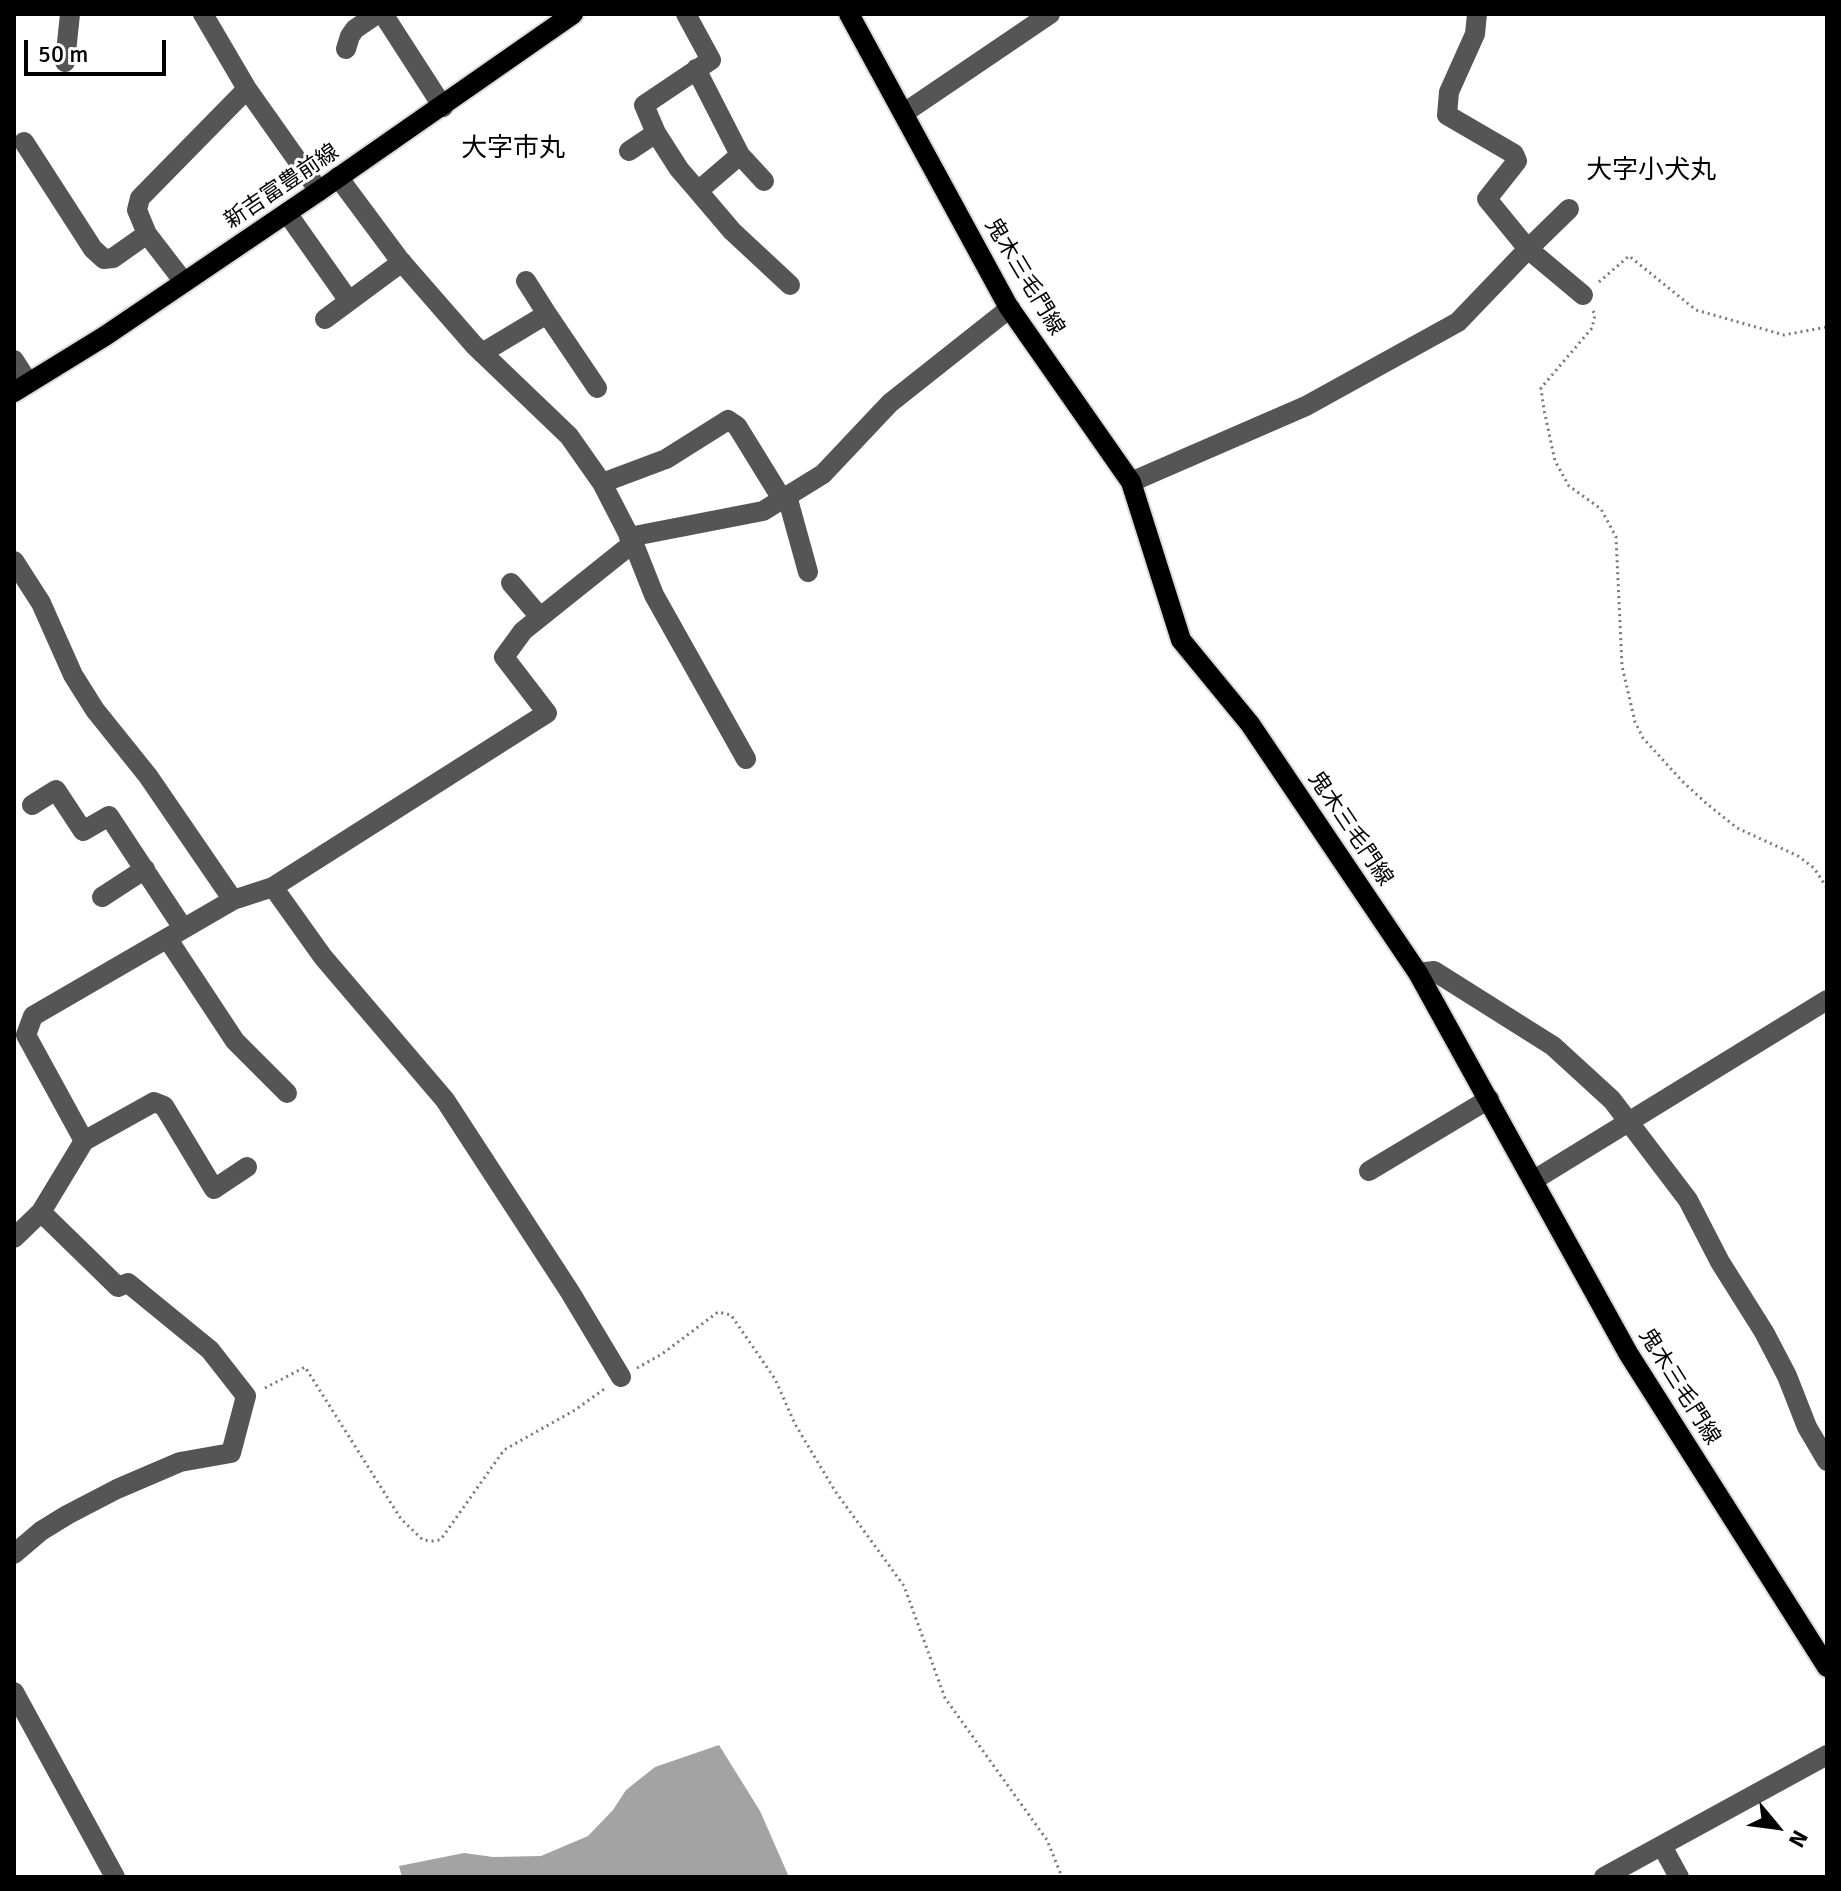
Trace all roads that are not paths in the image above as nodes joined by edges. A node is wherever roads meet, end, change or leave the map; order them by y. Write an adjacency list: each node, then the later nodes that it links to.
1 (70, 14): 10 (street)
2 (203, 14): 12 (street)
3 (380, 14): 9 (street); 13 (street)
4 (573, 14): 13 (main road, 新吉富豊前線)
5 (686, 14): 11 (street)
6 (849, 14): 14 (main road, 鬼木三毛門線)
7 (1050, 14): 14 (street)
8 (1477, 14): 26 (street)
9 (346, 49)
10 (65, 62)
11 (696, 69): 15 (street); 18 (street)
12 (247, 89): 21 (street); 25 (street)
13 (443, 107): 19 (main road, 新吉富豊前線)
14 (904, 113): 33 (main road, 鬼木三毛門線)
15 (656, 133): 17 (street); 22 (street)
16 (24, 142): 25 (street)
17 (629, 151)
18 (740, 155): 20 (street); 22 (street)
19 (338, 177): 21 (main road, 新吉富豊前線); 27 (street)
20 (764, 181)
21 (319, 191): 24 (main road, 新吉富豊前線)
22 (698, 191): 30 (street)
23 (1569, 209): 26 (street)
24 (287, 213): 29 (main road, 新吉富豊前線); 32 (street)
25 (147, 234): 29 (street)
26 (1528, 249): 31 (street); 40 (street)
27 (402, 262): 32 (street); 36 (street)
28 (526, 281): 34 (street)
29 (184, 282): 38 (main road, 新吉富豊前線)
30 (790, 285)
31 (1583, 295)
32 (349, 301): 35 (street)
33 (1010, 308): 40 (main road, 鬼木三毛門線); 42 (street)
34 (547, 314): 36 (street); 39 (street)
35 (325, 319)
36 (482, 353): 41 (street)
37 (14, 360): 38 (street)
38 (21, 387)
39 (597, 388)
40 (1131, 482): 55 (main road, 鬼木三毛門線)
41 (602, 483): 42 (street); 43 (street)
42 (785, 498): 43 (street); 45 (street)
43 (631, 540): 47 (street); 48 (street)
44 (14, 561): 53 (street)
45 (808, 572)
46 (511, 583): 47 (street)
47 (540, 617): 51 (street)
48 (746, 759)
49 (32, 805): 50 (street)
50 (145, 869): 52 (street); 54 (street)
51 (273, 887): 53 (street); 67 (street)
52 (102, 897)
53 (233, 900): 54 (street)
54 (175, 933): 57 (street); 58 (street)
55 (1418, 973): 59 (main road, 鬼木三毛門線); 60 (street)
56 (1827, 1000): 60 (street)
57 (20, 1038): 61 (street)
58 (287, 1093)
59 (1489, 1099): 63 (street); 64 (main road, 鬼木三毛門線)
60 (1627, 1123): 64 (street); 68 (street)
61 (84, 1141): 62 (street); 65 (street)
62 (247, 1167)
63 (1369, 1171)
64 (1534, 1180): 70 (main road, 鬼木三毛門線)
65 (41, 1212): 66 (street); 69 (street)
66 (14, 1238)
67 (621, 1377)
68 (1827, 1461)
69 (14, 1554)
70 (1827, 1667)
71 (14, 1692): 72 (street)
72 (21, 1718): 75 (street)
73 (1827, 1755): 74 (street)
74 (1662, 1846): 76 (street); 77 (street)
75 (115, 1877)
76 (1604, 1877)
77 (1679, 1877)

